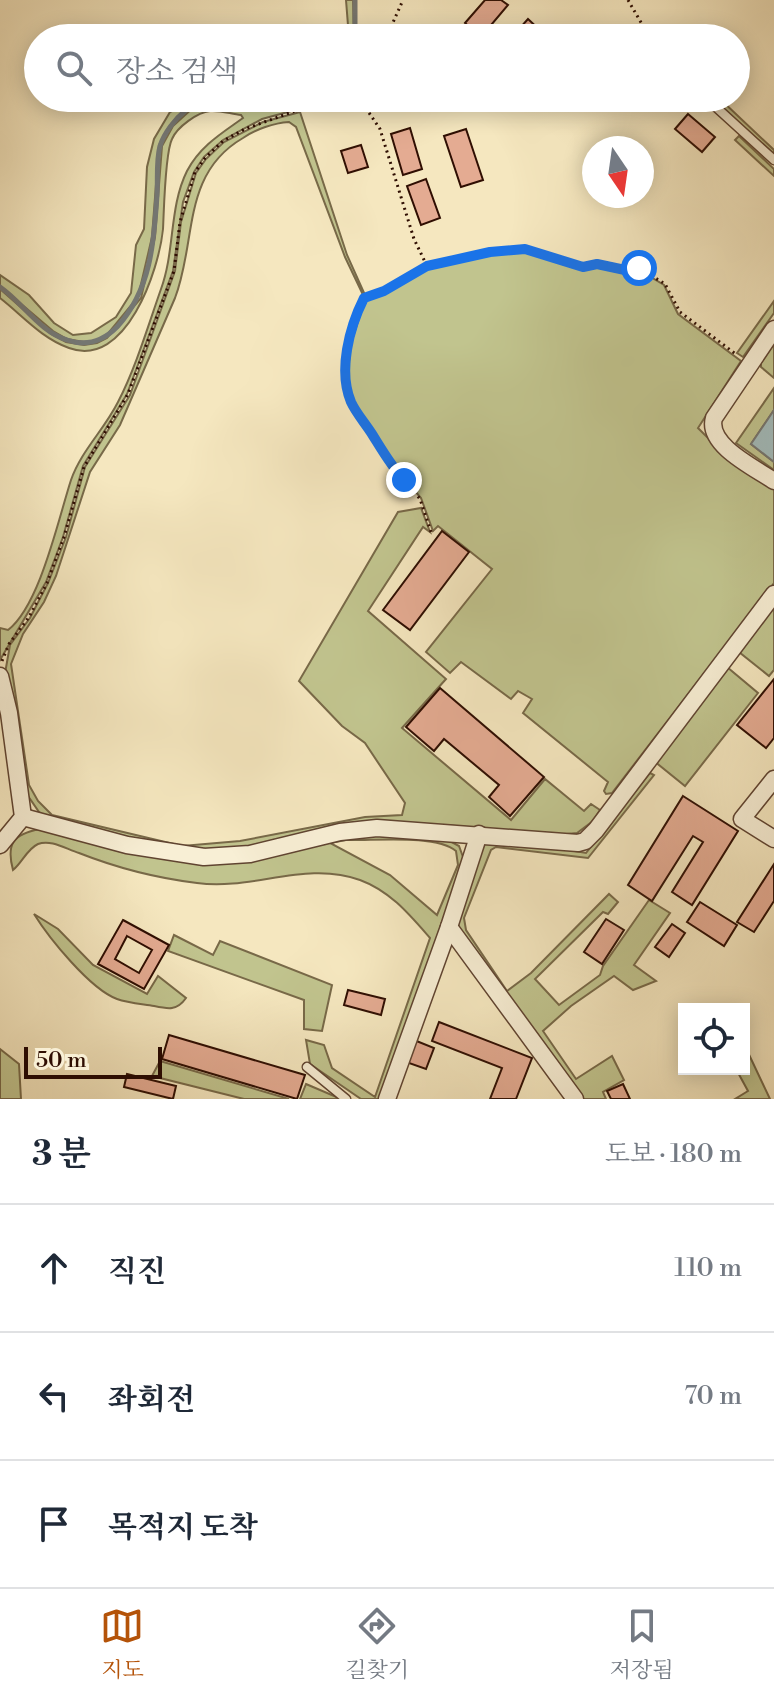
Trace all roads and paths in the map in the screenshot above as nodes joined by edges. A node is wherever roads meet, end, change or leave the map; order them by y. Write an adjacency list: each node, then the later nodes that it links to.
1 (403, 0): 3 (path)
2 (628, 0): 4 (path)
3 (392, 24)
4 (642, 24)
5 (292, 112): 15 (path)
6 (368, 112): 9 (path)
7 (721, 112): 8 (lane)
8 (774, 160)
9 (427, 266): 11 (path); 13 (path)
10 (774, 329): 11 (street)
11 (750, 364): 12 (street)
12 (774, 481)
13 (431, 532)
14 (774, 594): 19 (street)
15 (0, 668)
16 (0, 676): 18 (street)
17 (774, 779): 20 (street)
18 (23, 817): 19 (street); 21 (street)
19 (479, 834): 22 (street)
20 (774, 839)
21 (0, 845)
22 (449, 927): 25 (street); 26 (street)
23 (307, 1067): 24 (lane)
24 (346, 1099)
25 (387, 1099)
26 (575, 1099)

